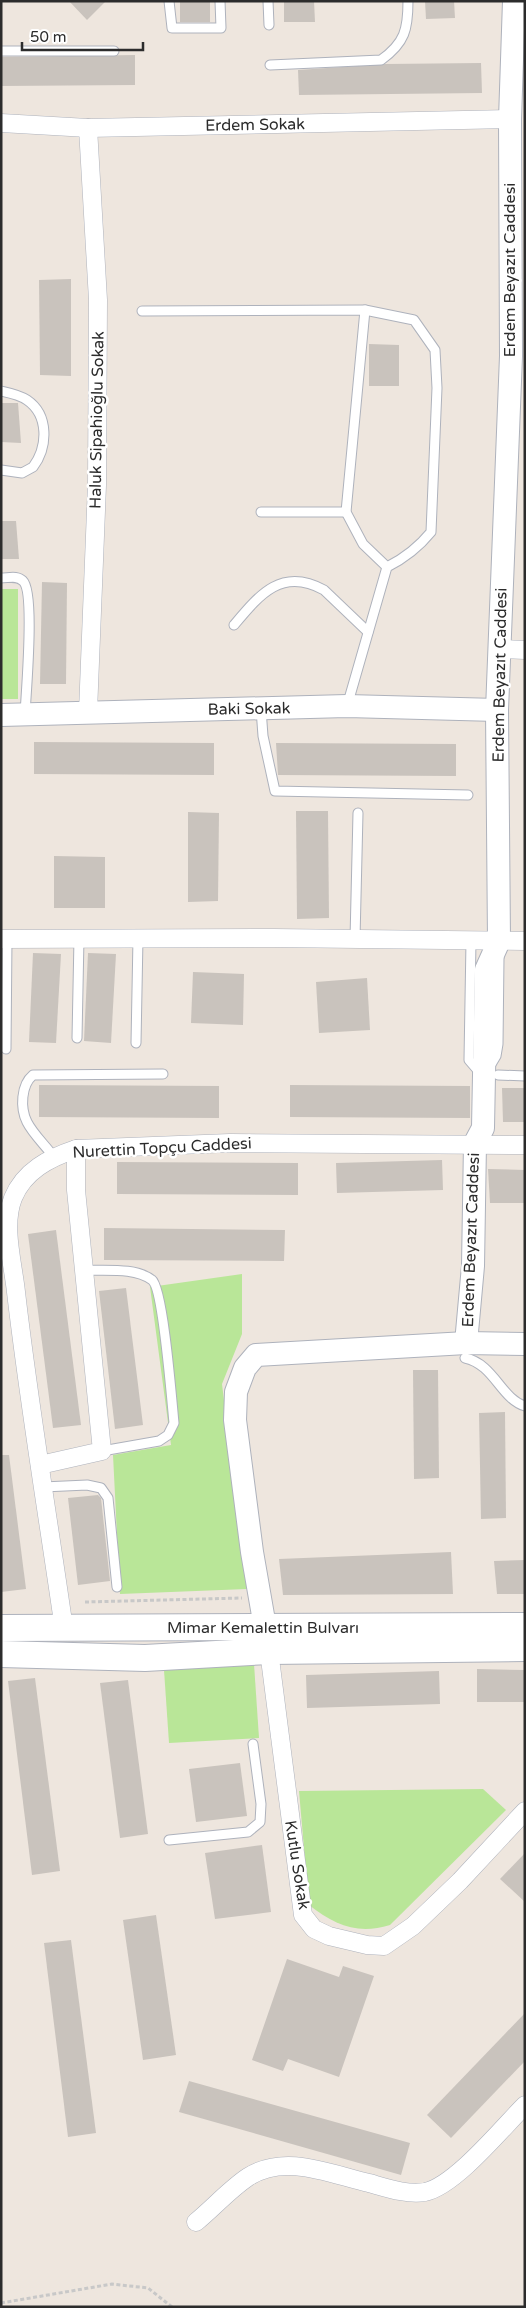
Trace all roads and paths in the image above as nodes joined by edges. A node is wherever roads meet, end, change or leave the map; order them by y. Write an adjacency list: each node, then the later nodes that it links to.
1 (169, 1): 2 (lane)
2 (220, 1)
3 (268, 1): 6 (lane)
4 (408, 1): 9 (lane)
5 (514, 1): 10 (street, Erdem Beyazıt Caddesi)
6 (269, 25)
7 (114, 50): 8 (lane)
8 (1, 51)
9 (270, 65)
10 (510, 119): 12 (street, Erdem Sokak); 15 (street, Erdem Beyazıt Caddesi)
11 (1, 123): 12 (street, Erdem Sokak)
12 (88, 128): 29 (street, Haluk Sipahioğlu Sokak)
13 (365, 310): 14 (lane); 19 (lane); 20 (lane)
14 (142, 311)
15 (518, 356): 24 (street, Erdem Beyazıt Caddesi)
16 (1, 391): 17 (lane)
17 (1, 470)
18 (262, 512): 19 (lane)
19 (346, 512): 20 (lane)
20 (387, 567): 23 (lane)
21 (1, 578): 31 (lane)
22 (234, 624): 23 (lane)
23 (368, 632): 26 (lane)
24 (501, 650): 25 (street); 28 (street, Erdem Beyazıt Caddesi)
25 (525, 650)
26 (347, 706): 27 (street, Baki Sokak); 28 (street, Baki Sokak)
27 (261, 708): 29 (street, Baki Sokak); 32 (lane)
28 (498, 710): 39 (street, Erdem Beyazıt Caddesi)
29 (88, 712): 31 (street, Baki Sokak)
30 (1, 715): 31 (street, Baki Sokak)
31 (25, 715)
32 (468, 795)
33 (358, 813): 37 (lane)
34 (78, 938): 35 (street); 36 (street); 41 (lane)
35 (138, 938): 37 (street); 42 (lane)
36 (4, 939): 43 (lane)
37 (355, 939): 38 (street)
38 (471, 941): 39 (street); 45 (lane)
39 (499, 941): 40 (street); 45 (street, Erdem Beyazıt Caddesi)
40 (525, 941)
41 (76, 1038)
42 (136, 1043)
43 (6, 1049)
44 (163, 1074): 50 (lane)
45 (491, 1076): 46 (lane); 47 (street, Erdem Beyazıt Caddesi)
46 (525, 1076)
47 (475, 1143): 48 (street, Nurettin Topçu Caddesi); 49 (street, Nurettin Topçu Caddesi); 53 (street, Erdem Beyazıt Caddesi)
48 (525, 1145)
49 (76, 1149): 50 (street, Nurettin Topçu Caddesi); 51 (street)
50 (53, 1156): 56 (street, Nurettin Topçu Caddesi)
51 (85, 1270): 55 (street); 55 (lane)
52 (525, 1344): 53 (street)
53 (466, 1351): 54 (lane); 59 (street)
54 (525, 1406)
55 (102, 1451): 56 (street)
56 (40, 1465): 57 (street, Nurettin Topçu Caddesi)
57 (43, 1487): 58 (lane); 63 (street, Nurettin Topçu Caddesi)
58 (118, 1587)
59 (260, 1597): 60 (path); 64 (street)
60 (85, 1602)
61 (525, 1626): 64 (main road, Mimar Kemalettin Bulvarı)
62 (1, 1628): 63 (main road, Mimar Kemalettin Bulvarı)
63 (64, 1629): 64 (main road, Mimar Kemalettin Bulvarı)
64 (267, 1639): 65 (main road); 66 (main road, Mimar Kemalettin Bulvarı); 68 (street, Kutlu Sokak)
65 (525, 1648)
66 (1, 1654)
67 (253, 1744): 69 (lane)
68 (525, 1811)
69 (169, 1840)
70 (525, 2105): 71 (street)
71 (196, 2222)
72 (1, 2304): 73 (path)
73 (172, 2307)

